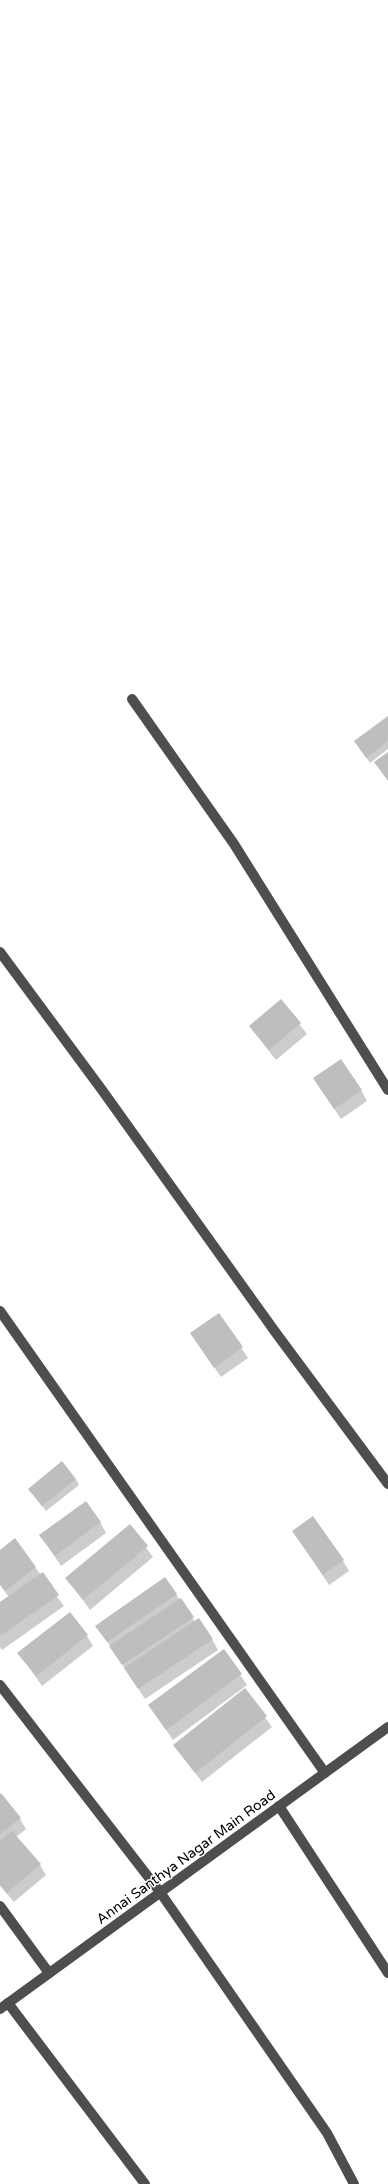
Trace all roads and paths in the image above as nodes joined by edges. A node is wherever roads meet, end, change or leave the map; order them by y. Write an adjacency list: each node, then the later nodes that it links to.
1 (132, 699): 3 (street)
2 (0, 952): 5 (street)
3 (388, 1090)
4 (0, 1311): 8 (street)
5 (388, 1484)
6 (0, 1685): 10 (street)
7 (388, 1727): 8 (street, Annai Santhya Nagar Main Road)
8 (325, 1773): 9 (street, Annai Santhya Nagar Main Road)
9 (279, 1806): 10 (street, Annai Santhya Nagar Main Road); 13 (street)
10 (160, 1892): 12 (street, Annai Santhya Nagar Main Road); 16 (street)
11 (0, 1906): 12 (street)
12 (49, 1973): 14 (street, Annai Santhya Nagar Main Road)
13 (388, 1973)
14 (4, 2006): 15 (street)
15 (145, 2184)
16 (354, 2184)

